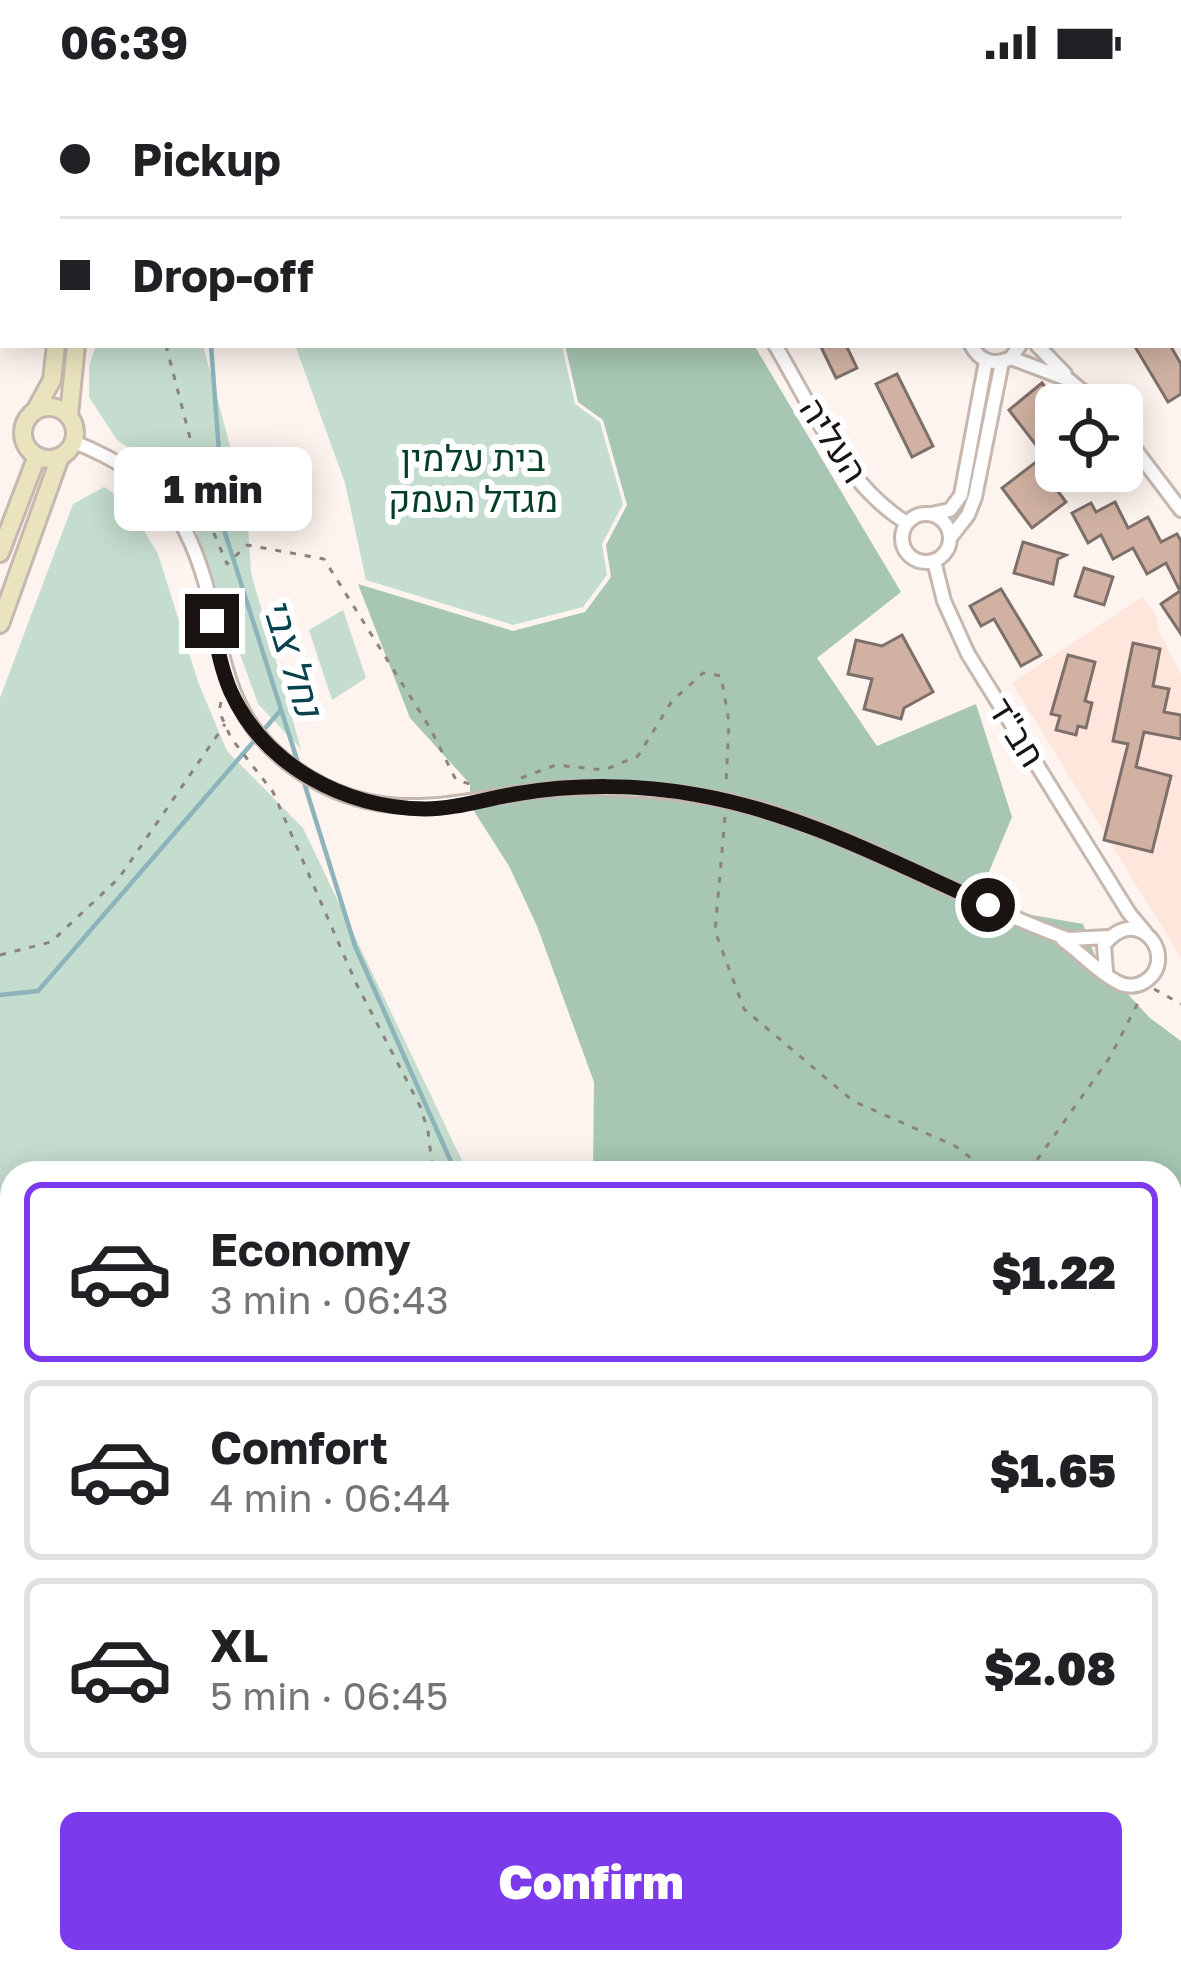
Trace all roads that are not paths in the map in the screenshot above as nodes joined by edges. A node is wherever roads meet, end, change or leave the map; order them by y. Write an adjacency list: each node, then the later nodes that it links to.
1 (56, 348): 11 (street)
2 (76, 348): 12 (street)
3 (777, 348): 19 (street, העליה)
4 (974, 348): 8 (street)
5 (1017, 348): 7 (street)
6 (1041, 348): 9 (street)
7 (1006, 360): 8 (street); 9 (street); 20 (street)
8 (986, 361): 18 (street)
9 (1069, 380): 10 (street)
10 (1074, 384)
11 (35, 411): 12 (street); 14 (street)
12 (69, 415): 13 (street)
13 (74, 442): 15 (street); 26 (street)
14 (37, 456): 15 (street); 21 (street)
15 (60, 457): 23 (street)
16 (1143, 460): 17 (street)
17 (1181, 510)
18 (931, 514): 19 (street); 20 (street)
19 (907, 523): 22 (street)
20 (950, 538): 22 (street)
21 (0, 553)
22 (934, 561): 24 (street, חב"ד)
23 (0, 624)
24 (1118, 895): 25 (street, חב"ד); 27 (street)
25 (1145, 932): 27 (street); 28 (street)
26 (1054, 934): 27 (street); 28 (street)
27 (1112, 936): 28 (street)
28 (1106, 972)

